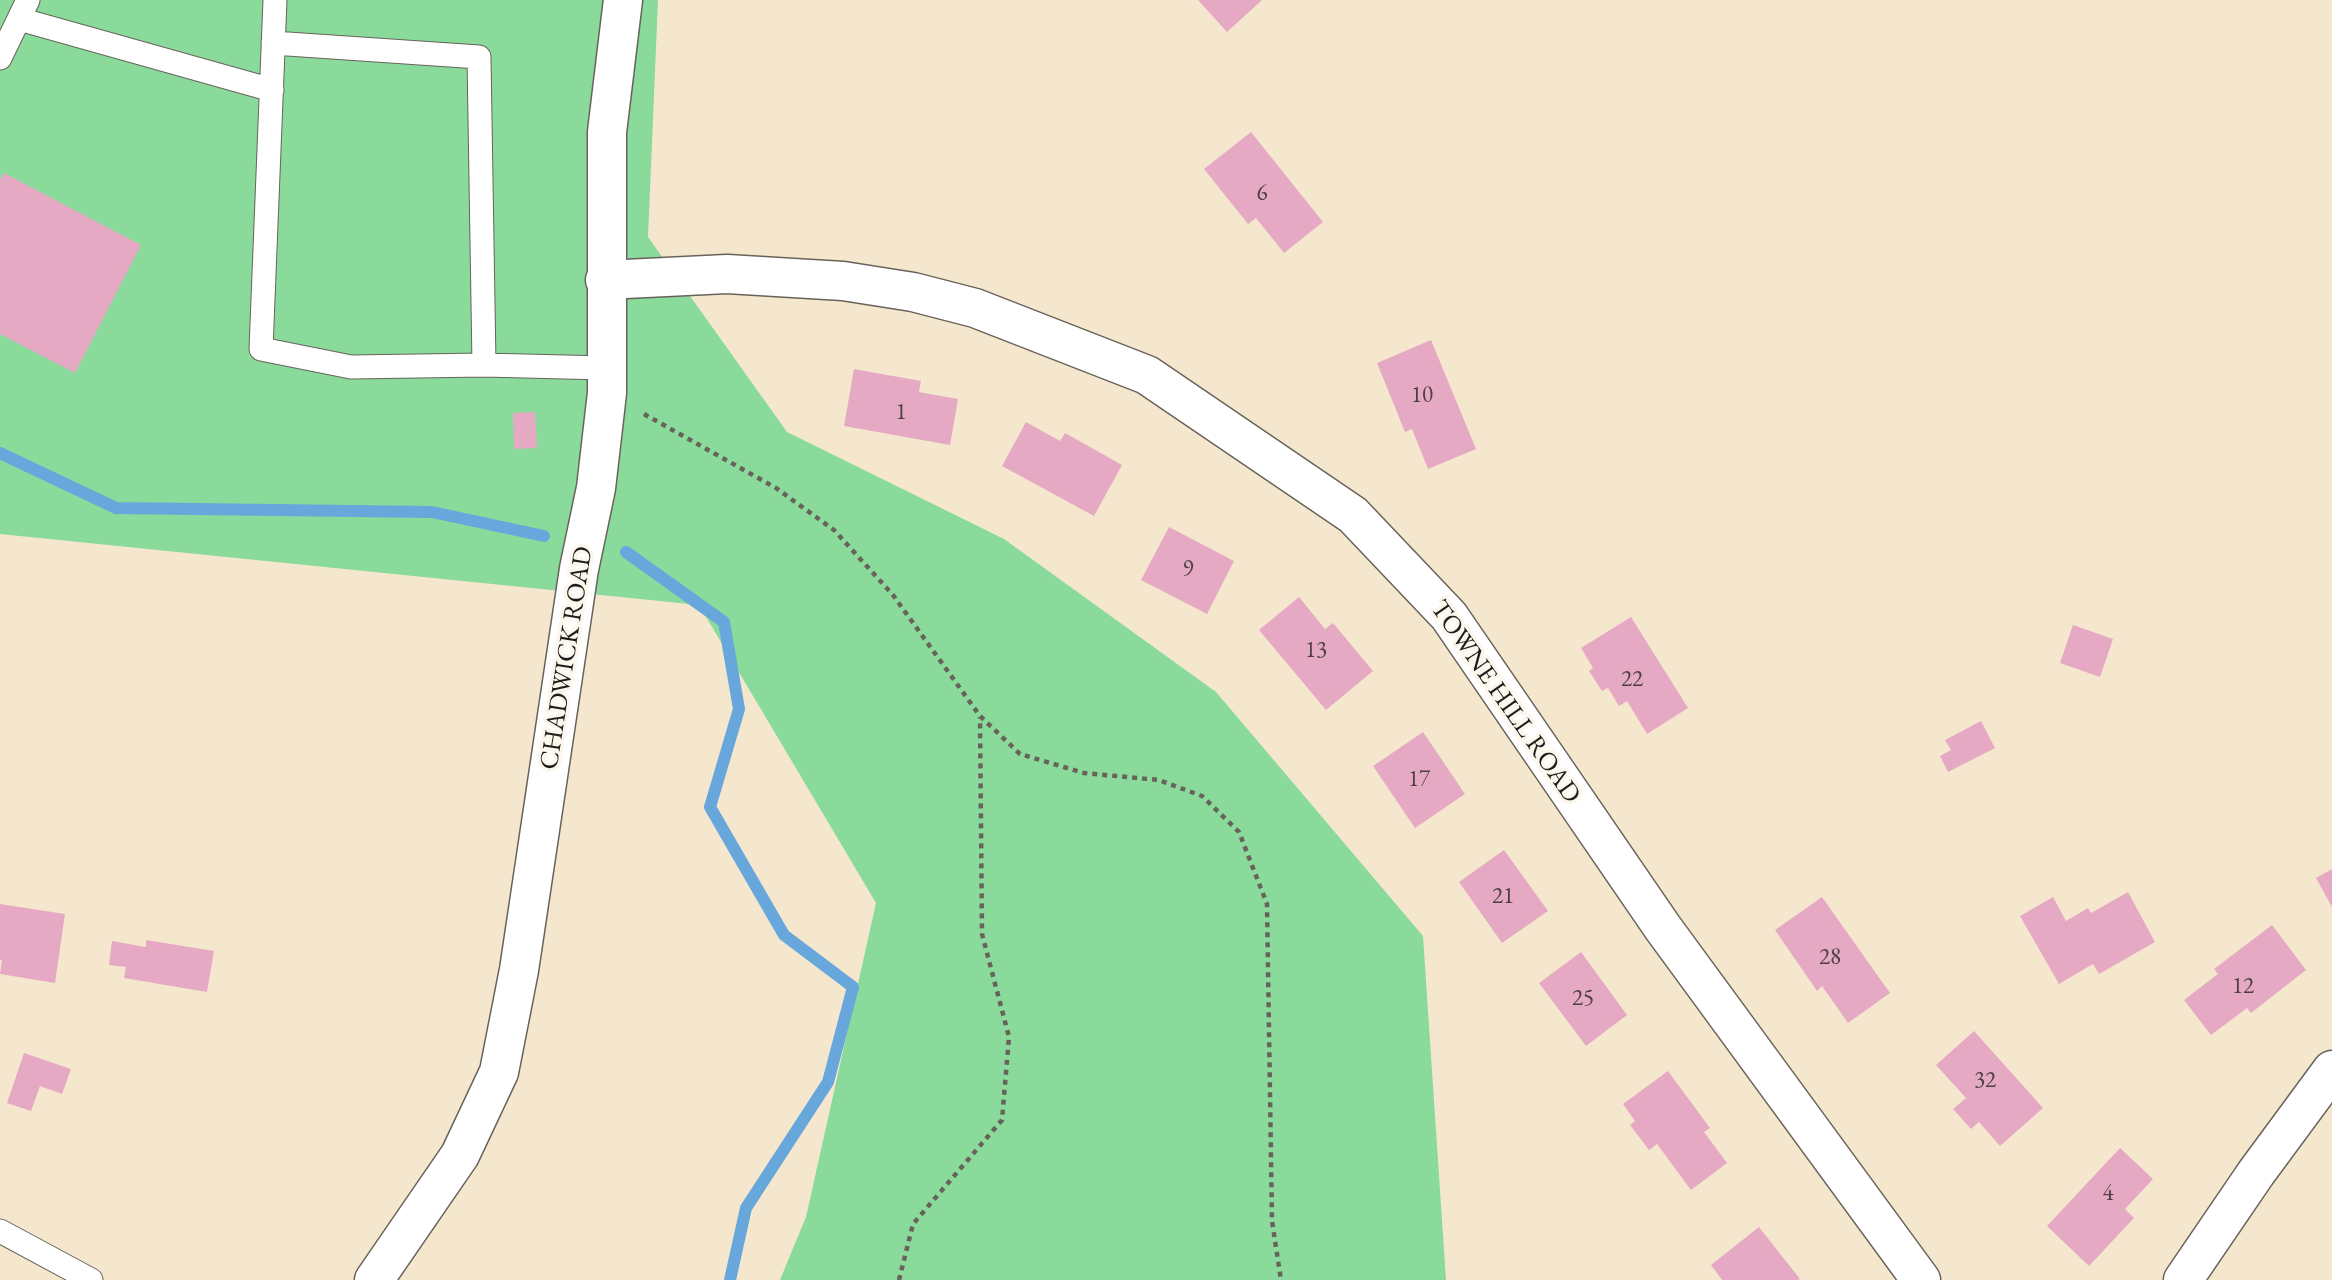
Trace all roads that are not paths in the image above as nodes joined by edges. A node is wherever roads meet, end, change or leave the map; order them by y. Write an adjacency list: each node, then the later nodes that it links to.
1 (275, 0): 4 (lane)
2 (623, 0): 7 (street, CHADWICK ROAD)
3 (23, 9): 5 (lane); 6 (lane)
4 (274, 43): 6 (lane); 8 (lane)
5 (0, 57)
6 (272, 90): 8 (lane)
7 (606, 280): 9 (street, CHADWICK ROAD); 14 (street, TOWNE HILL ROAD)
8 (484, 365): 9 (lane)
9 (607, 381): 13 (street, CHADWICK ROAD)
10 (2332, 1070): 15 (street)
11 (0, 1231): 12 (lane)
12 (91, 1280)
13 (374, 1280)
14 (1921, 1280)
15 (2183, 1280)

